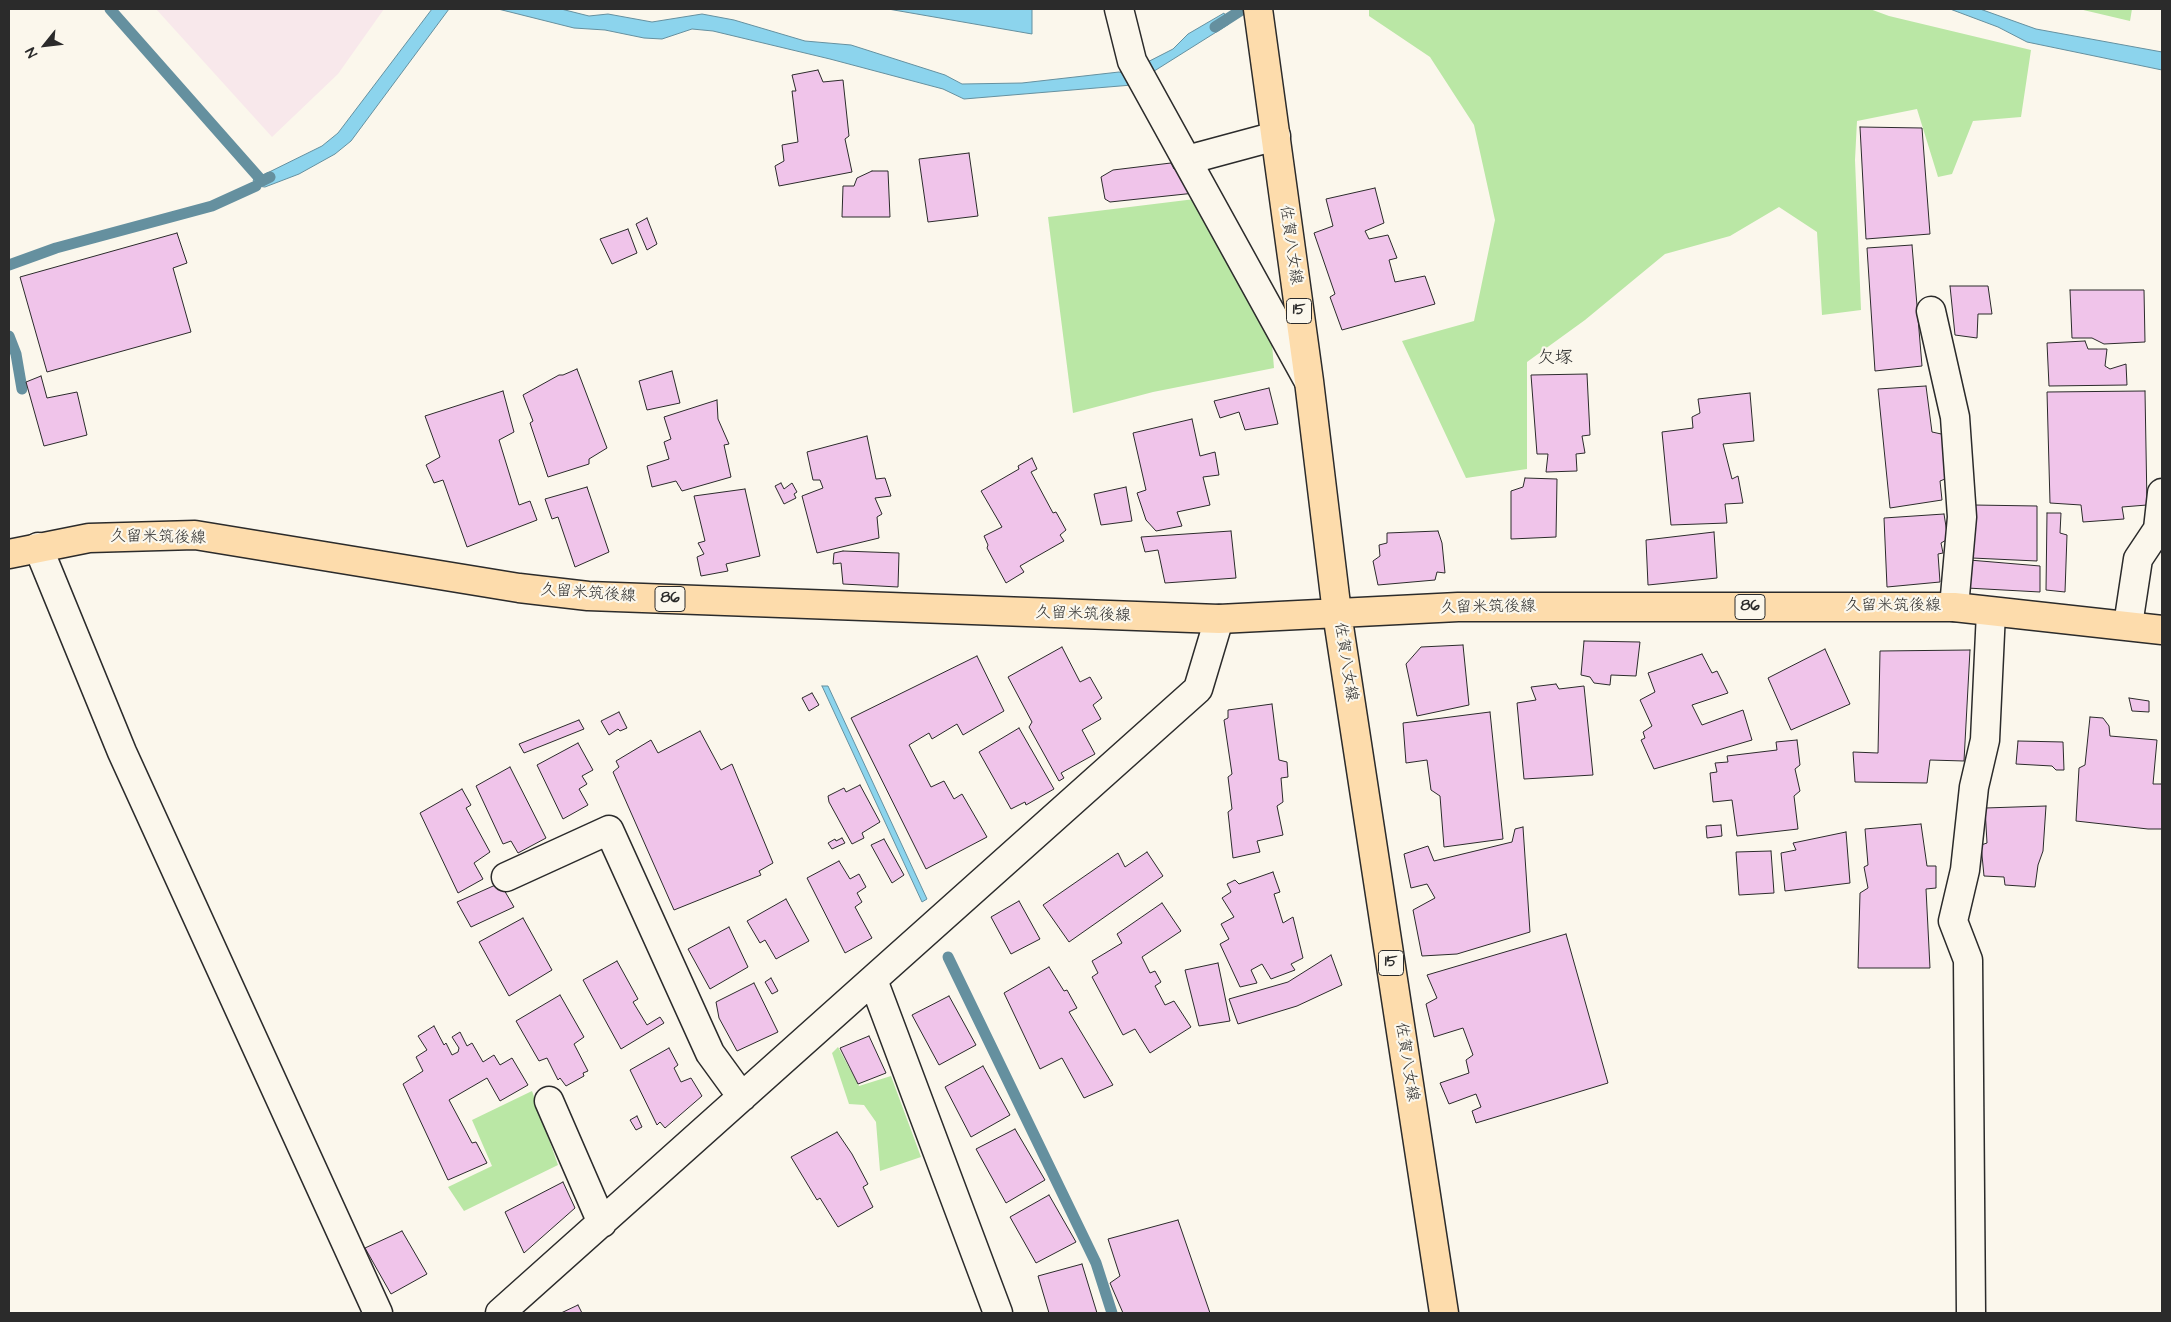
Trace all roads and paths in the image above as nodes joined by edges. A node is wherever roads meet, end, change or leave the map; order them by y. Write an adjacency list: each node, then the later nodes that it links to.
1 (1119, 9): 4 (street)
2 (1258, 9): 3 (main road, 佐賀八女線 / 15)
3 (1276, 136): 4 (street); 6 (main road, 佐賀八女線 / 15)
4 (1187, 160): 6 (street)
5 (1931, 311): 10 (street)
6 (1309, 381): 12 (main road, 佐賀八女線 / 15)
7 (2162, 492): 14 (street)
8 (38, 547): 9 (main road, 久留米筑後線 / 86); 13 (main road, 久留米筑後線 / 86); 21 (street)
9 (9, 554)
10 (1954, 607): 11 (main road, 久留米筑後線 / 86); 12 (main road, 久留米筑後線 / 86)
11 (1991, 612): 14 (main road, 久留米筑後線 / 86); 25 (street)
12 (1337, 613): 13 (main road, 久留米筑後線 / 86); 24 (main road, 佐賀八女線 / 15)
13 (1219, 619): 17 (street)
14 (2128, 626): 15 (main road, 久留米筑後線 / 86)
15 (2162, 630)
16 (506, 877): 18 (street)
17 (874, 980): 18 (street); 23 (street)
18 (742, 1097): 20 (street)
19 (549, 1102): 20 (street)
20 (602, 1223): 22 (street)
21 (378, 1313)
22 (500, 1313)
23 (998, 1313)
24 (1444, 1313)
25 (1970, 1313)

